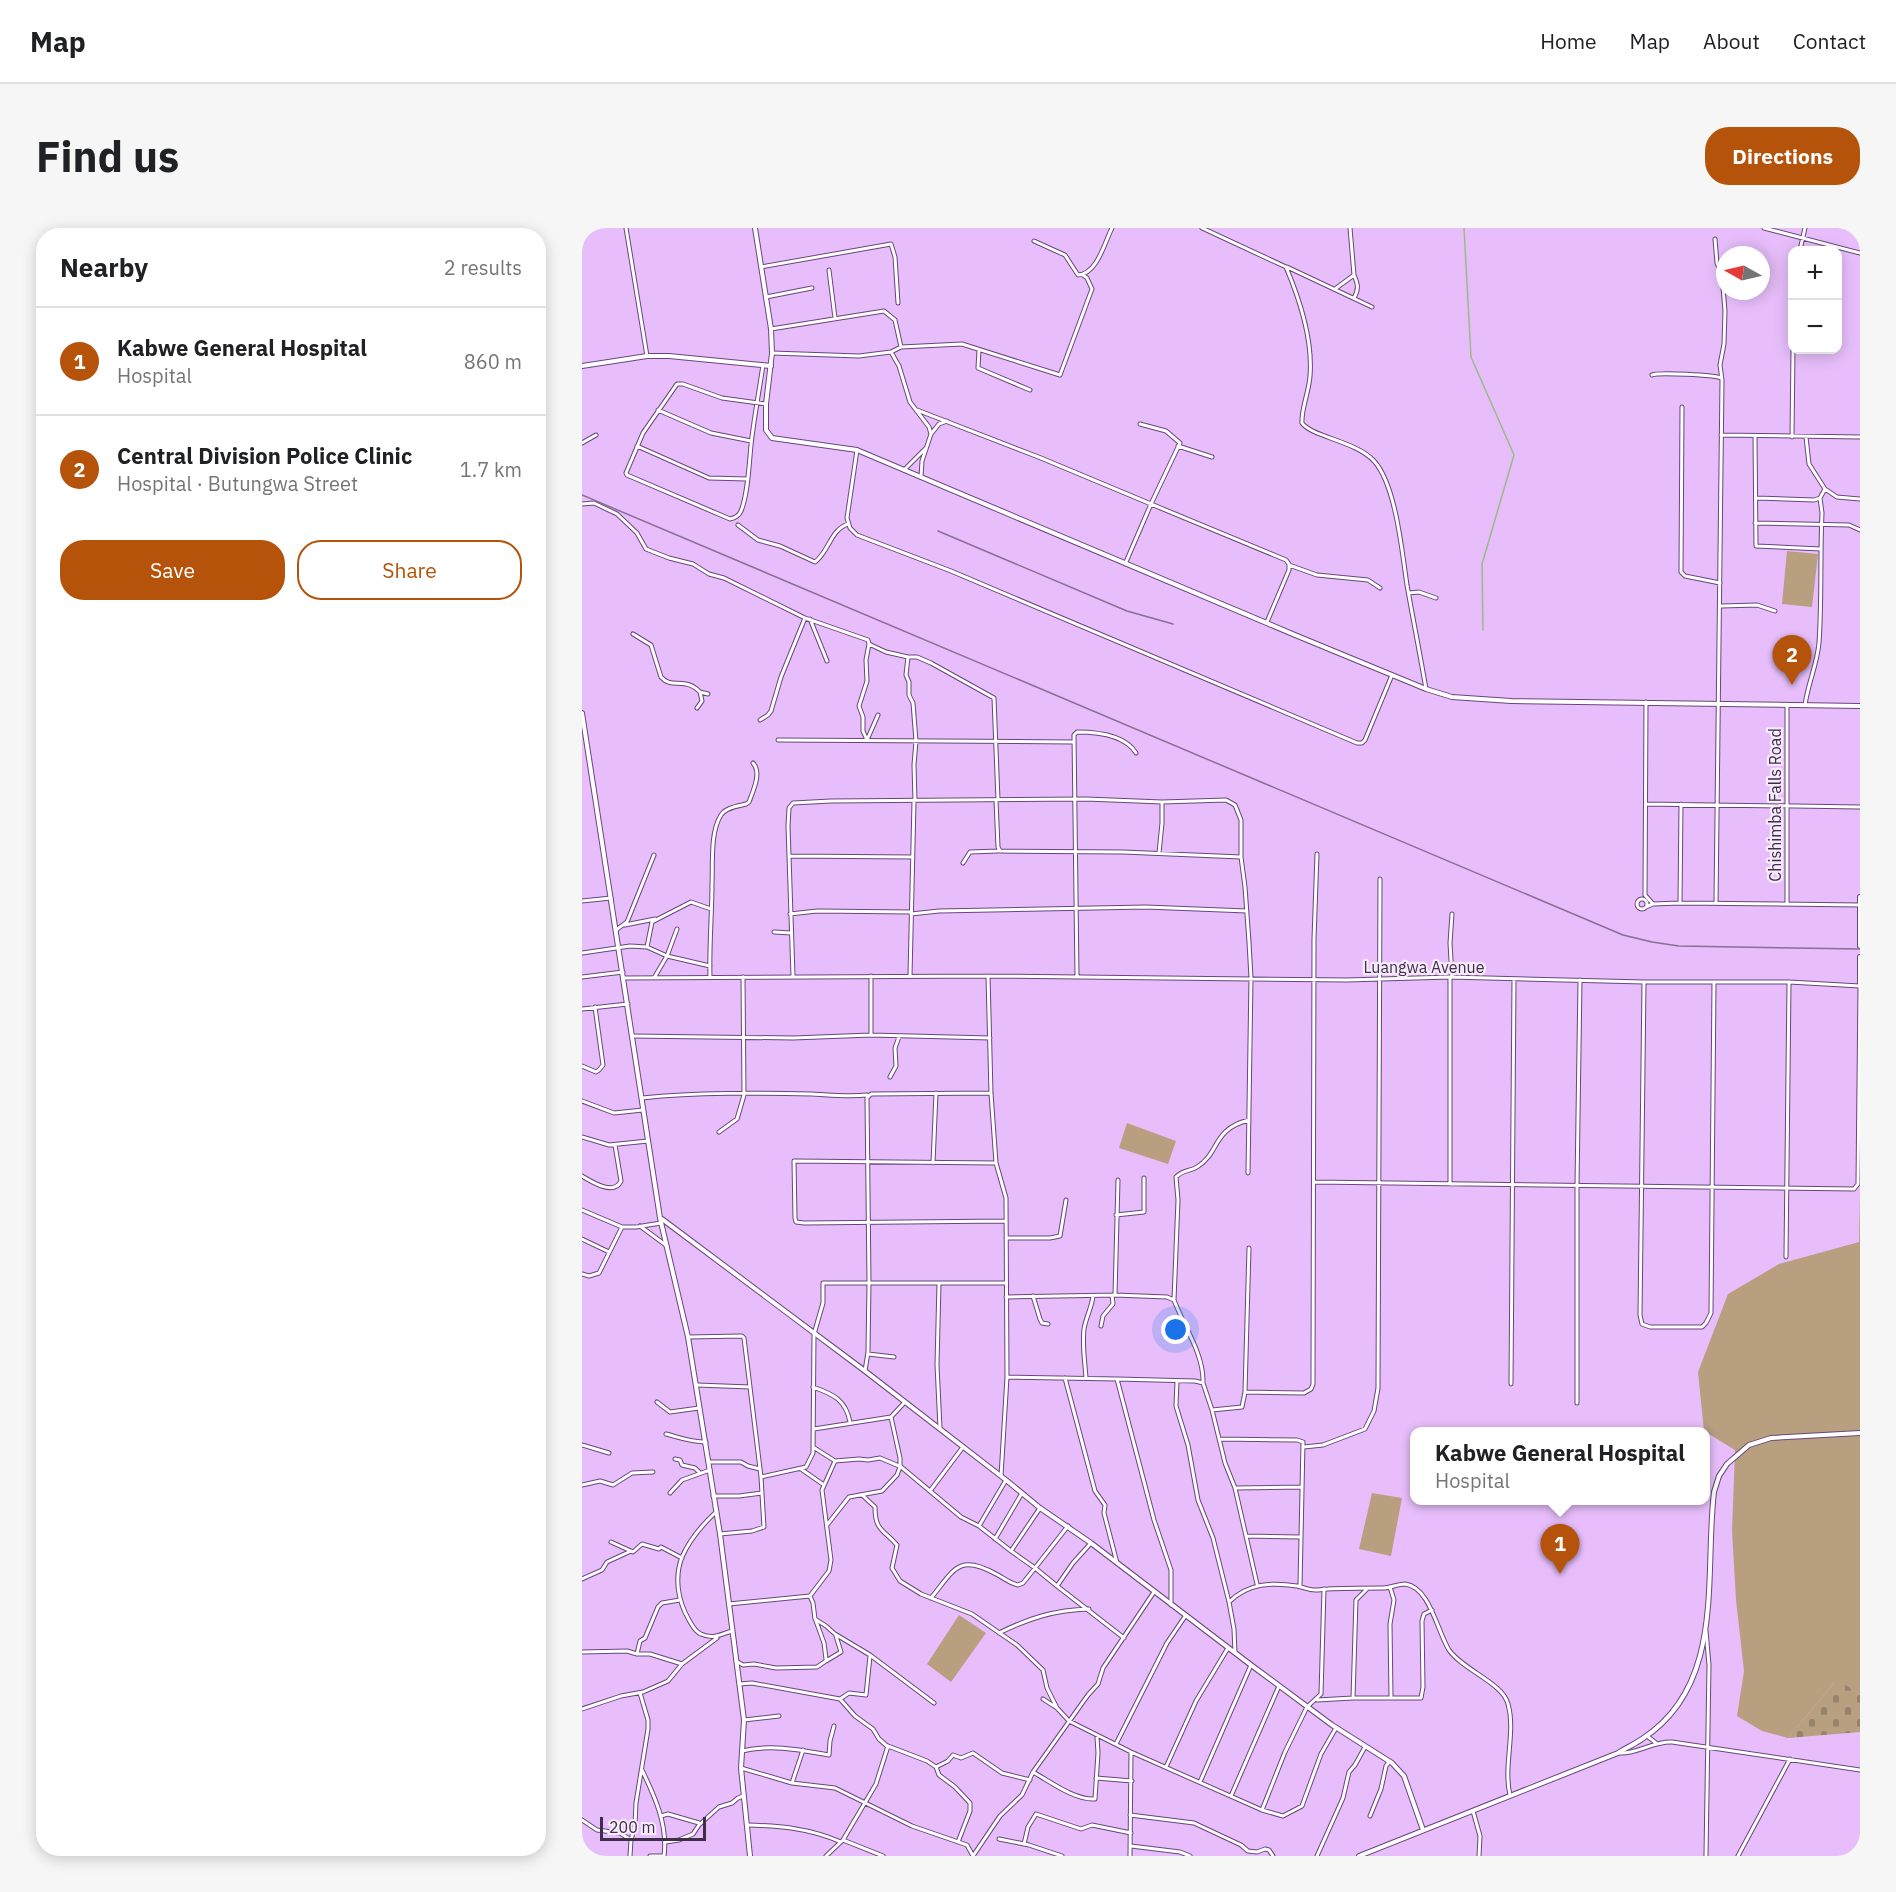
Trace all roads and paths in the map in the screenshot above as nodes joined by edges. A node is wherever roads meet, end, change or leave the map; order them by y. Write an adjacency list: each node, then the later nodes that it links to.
1 (626, 228): 31 (street)
2 (755, 228): 13 (street)
3 (1112, 228): 16 (street)
4 (1202, 228): 14 (street)
5 (1350, 228): 17 (street)
6 (1764, 228): 8 (street)
7 (1805, 228): 8 (street)
8 (1802, 238): 11 (street); 12 (street)
9 (1715, 239): 36 (street)
10 (1034, 241): 16 (street)
11 (1801, 246)
12 (1860, 253)
13 (761, 267): 20 (street); 22 (street)
14 (1286, 267): 19 (street); 78 (street)
15 (829, 270): 24 (street)
16 (1083, 275): 27 (street)
17 (1354, 275): 19 (street); 21 (street)
18 (812, 288): 20 (street)
19 (1335, 289): 21 (street)
20 (766, 297): 25 (street)
21 (1354, 298): 23 (street)
22 (898, 303)
23 (1372, 308)
24 (835, 318): 25 (street); 26 (street)
25 (771, 328): 29 (street)
26 (901, 347): 27 (street); 28 (street)
27 (979, 350): 37 (street)
28 (891, 352): 29 (street); 42 (street)
29 (772, 353): 34 (street)
30 (1793, 354): 49 (street)
31 (647, 356): 32 (street); 33 (street)
32 (763, 365): 34 (street); 38 (street)
33 (582, 366)
34 (771, 366): 39 (street)
35 (1652, 375): 36 (street)
36 (1722, 380): 47 (street)
37 (1030, 390)
38 (757, 402): 39 (street); 41 (street); 52 (street)
39 (766, 404): 57 (street)
40 (1682, 407): 76 (street)
41 (658, 410): 52 (street); 54 (street)
42 (916, 410): 43 (street); 45 (street)
43 (948, 421): 45 (street); 67 (street)
44 (1140, 424): 55 (street)
45 (931, 434): 56 (street)
46 (596, 435): 53 (street)
47 (1721, 435): 48 (street); 76 (street)
48 (1755, 436): 49 (street); 63 (street)
49 (1792, 437): 50 (street)
50 (1806, 437): 51 (street); 62 (street)
51 (1860, 437)
52 (751, 441): 61 (street)
53 (582, 443)
54 (637, 446): 61 (street); 61 (street)
55 (1178, 446): 58 (street); 67 (street)
56 (927, 447): 59 (street); 60 (street)
57 (856, 450): 59 (street); 69 (street)
58 (1212, 457)
59 (904, 470): 60 (street)
60 (921, 477): 74 (street)
61 (747, 480)
62 (1826, 489): 64 (street); 65 (street)
63 (1756, 498): 64 (street); 68 (street)
64 (1820, 498): 71 (street)
65 (1860, 499)
66 (582, 504): 82 (street)
67 (1151, 504): 74 (street); 75 (street)
68 (1755, 523): 71 (street); 73 (street)
69 (848, 524): 70 (street); 89 (street)
70 (738, 525)
71 (1822, 525): 72 (street); 73 (street)
72 (1860, 530)
73 (1821, 549): 96 (street)
74 (1126, 562): 84 (street)
75 (1289, 566): 77 (street); 84 (street)
76 (1720, 584): 80 (street)
77 (1380, 588)
78 (1409, 593): 79 (street); 90 (street)
79 (1436, 598)
80 (1720, 606): 81 (street); 94 (street)
81 (1775, 610)
82 (805, 618): 83 (street); 101 (street)
83 (810, 619): 86 (street); 88 (street)
84 (1267, 622): 89 (street)
85 (633, 634): 91 (street)
86 (869, 644): 87 (street); 102 (street)
87 (908, 657): 104 (street); 105 (street)
88 (827, 661)
89 (1392, 675): 90 (street)
90 (1426, 689): 93 (street)
91 (700, 692): 92 (street); 98 (street)
92 (708, 694)
93 (1646, 702): 94 (street); 113 (street)
94 (1718, 703): 95 (street); 115 (street)
95 (1786, 705): 96 (street); 116 (street, Chishimba Falls Road)
96 (1805, 705): 97 (street)
97 (1860, 706)
98 (696, 708)
99 (582, 713): 129 (street)
100 (878, 715): 102 (street)
101 (760, 720)
102 (867, 740): 103 (street); 104 (street)
103 (778, 741)
104 (916, 741): 105 (street); 111 (street)
105 (996, 742): 106 (street); 110 (street)
106 (1074, 742): 107 (street); 109 (street)
107 (1136, 753)
108 (753, 763): 138 (street)
109 (1074, 799): 110 (street); 112 (street); 119 (street)
110 (997, 800): 111 (street); 118 (street)
111 (915, 801): 123 (street); 124 (street)
112 (1162, 802): 120 (street); 125 (street)
113 (1646, 804): 114 (street); 130 (street)
114 (1681, 804): 115 (street); 133 (street)
115 (1718, 805): 116 (street); 134 (street)
116 (1786, 806): 117 (street); 135 (street, Chishimba Falls Road)
117 (1860, 807)
118 (1000, 851): 119 (street); 126 (street)
119 (1075, 851): 120 (street); 139 (street)
120 (1159, 854): 125 (street)
121 (1317, 854): 170 (street)
122 (654, 855): 145 (street)
123 (789, 856): 124 (street); 142 (street)
124 (913, 856): 141 (street)
125 (1241, 857): 140 (street)
126 (963, 863)
127 (1380, 879): 171 (street)
128 (1860, 897): 136 (street)
129 (611, 898): 131 (street); 147 (street)
130 (1643, 898): 132 (street); 137 (street); 137 (street)
131 (582, 901)
132 (1651, 902): 133 (street); 137 (street)
133 (1680, 903): 134 (street)
134 (1716, 903): 135 (street)
135 (1787, 904): 136 (street)
136 (1860, 905): 150 (street)
137 (1646, 907)
138 (711, 909): 144 (street); 156 (street)
139 (1077, 910): 140 (street); 141 (street); 163 (street)
140 (1247, 911): 169 (street)
141 (911, 913): 142 (street); 161 (street)
142 (790, 914): 149 (street)
143 (1452, 914): 165 (street)
144 (655, 919): 145 (street); 151 (street)
145 (625, 925): 147 (street)
146 (677, 929): 154 (street)
147 (616, 930): 152 (street)
148 (774, 932): 149 (street)
149 (791, 933): 159 (street)
150 (1860, 946)
151 (646, 947): 152 (street); 154 (street)
152 (619, 948): 153 (street); 157 (street)
153 (582, 953)
154 (667, 956): 156 (street); 168 (street)
155 (1860, 957): 177 (street)
156 (710, 966): 164 (street)
157 (623, 972): 166 (street); 167 (street)
158 (743, 976): 159 (street, Luangwa Avenue); 164 (street, Luangwa Avenue); 183 (street)
159 (793, 976): 160 (street, Luangwa Avenue)
160 (871, 976): 161 (street, Luangwa Avenue); 181 (street)
161 (910, 976): 162 (street, Luangwa Avenue)
162 (988, 976): 163 (street, Luangwa Avenue); 185 (street)
163 (1077, 976): 169 (street, Luangwa Avenue)
164 (710, 977): 168 (street, Luangwa Avenue)
165 (1451, 977): 171 (street, Luangwa Avenue); 172 (street, Luangwa Avenue); 209 (street)
166 (582, 978)
167 (623, 978): 168 (street, Luangwa Avenue); 178 (street)
168 (654, 978)
169 (1251, 978): 170 (street, Luangwa Avenue); 195 (street)
170 (1315, 978): 171 (street, Luangwa Avenue); 207 (street)
171 (1379, 979): 208 (street)
172 (1514, 979): 173 (street, Luangwa Avenue); 210 (street)
173 (1580, 980): 174 (street, Luangwa Avenue); 211 (street)
174 (1644, 982): 175 (street, Luangwa Avenue); 212 (street)
175 (1714, 982): 176 (street, Luangwa Avenue); 213 (street)
176 (1789, 982): 177 (street, Luangwa Avenue); 214 (street)
177 (1860, 986): 214 (street)
178 (628, 1004): 179 (street); 182 (street)
179 (595, 1007): 180 (street); 186 (street)
180 (582, 1009)
181 (871, 1035): 183 (street); 184 (street)
182 (632, 1036): 183 (street); 192 (street)
183 (743, 1036): 190 (street)
184 (900, 1037): 185 (street); 187 (street)
185 (990, 1038): 189 (street)
186 (582, 1066)
187 (890, 1077)
188 (936, 1093): 189 (street); 191 (street); 201 (street)
189 (991, 1093): 202 (street)
190 (744, 1095): 191 (street); 192 (street); 196 (street)
191 (868, 1095): 200 (street)
192 (642, 1098): 194 (street)
193 (582, 1101): 194 (street)
194 (643, 1110): 198 (street)
195 (1248, 1120): 203 (street); 237 (street)
196 (719, 1132)
197 (582, 1137): 199 (street)
198 (648, 1141): 199 (street); 218 (street)
199 (615, 1145): 204 (street)
200 (868, 1162): 201 (street); 220 (street); 220 (street)
201 (933, 1163): 202 (street)
202 (996, 1163): 219 (street)
203 (1248, 1173)
204 (582, 1176)
205 (1144, 1178): 217 (street)
206 (1118, 1180): 217 (street)
207 (1314, 1182): 208 (street); 255 (street)
208 (1378, 1184): 209 (street); 272 (street)
209 (1450, 1184): 210 (street)
210 (1512, 1185): 211 (street); 251 (street)
211 (1577, 1186): 212 (street); 258 (street)
212 (1643, 1188): 213 (street); 213 (street)
213 (1713, 1188): 214 (street)
214 (1787, 1189): 228 (street)
215 (1066, 1200): 223 (street)
216 (582, 1210): 222 (street)
217 (1116, 1215): 233 (street)
218 (661, 1220): 221 (street); 225 (street); 240 (street)
219 (1005, 1221): 220 (street); 223 (street)
220 (869, 1223): 230 (street)
221 (640, 1226): 222 (street); 225 (street)
222 (622, 1227): 227 (street)
223 (1006, 1238): 232 (street)
224 (582, 1239): 227 (street)
225 (668, 1247): 241 (street)
226 (1249, 1248): 255 (street)
227 (609, 1252): 229 (street)
228 (1786, 1257)
229 (582, 1274)
230 (869, 1283): 231 (street); 240 (street); 242 (street)
231 (939, 1283): 232 (street); 264 (street)
232 (1005, 1283): 236 (street)
233 (1113, 1295): 235 (street); 237 (street); 239 (street)
234 (1033, 1296): 235 (street); 236 (street); 238 (street)
235 (1093, 1296): 247 (street)
236 (1006, 1297): 245 (street)
237 (1174, 1300): 250 (street)
238 (1048, 1324)
239 (1101, 1326)
240 (814, 1334): 244 (street); 254 (street)
241 (688, 1337): 252 (street); 253 (street)
242 (868, 1354): 243 (street); 244 (street)
243 (894, 1357)
244 (865, 1371): 257 (street)
245 (1007, 1377): 246 (street); 283 (street)
246 (1065, 1378): 247 (street); 310 (street)
247 (1086, 1378): 248 (street)
248 (1116, 1379): 249 (street); 325 (street)
249 (1177, 1380): 250 (street); 323 (street)
250 (1203, 1383): 260 (street)
251 (1511, 1384)
252 (697, 1385): 253 (street); 259 (street)
253 (750, 1387): 279 (street)
254 (813, 1387): 262 (street); 263 (street)
255 (1245, 1392): 260 (street)
256 (657, 1402): 259 (street)
257 (904, 1403): 261 (street); 264 (street)
258 (1577, 1403)
259 (701, 1407): 268 (street)
260 (1212, 1410): 267 (street)
261 (891, 1418): 262 (street); 277 (street)
262 (850, 1423): 263 (street)
263 (814, 1429): 270 (street)
264 (940, 1430): 271 (street)
265 (1860, 1433): 331 (street)
266 (666, 1434): 268 (street)
267 (1220, 1439): 272 (street); 289 (street)
268 (706, 1442): 276 (street)
269 (582, 1445): 273 (street)
270 (813, 1447): 275 (street); 278 (street)
271 (963, 1447): 283 (street); 290 (street)
272 (1304, 1447): 288 (street)
273 (609, 1453)
274 (675, 1459): 282 (street)
275 (835, 1461): 277 (street); 287 (street)
276 (709, 1462): 279 (street); 280 (street)
277 (900, 1466): 290 (street); 294 (street)
278 (800, 1468): 284 (street); 287 (street)
279 (760, 1469): 284 (street)
280 (710, 1470): 282 (street); 295 (street)
281 (653, 1472): 286 (street)
282 (700, 1473): 291 (street)
283 (1001, 1476): 285 (street)
284 (761, 1477): 293 (street)
285 (1006, 1480): 292 (street); 300 (street)
286 (582, 1485)
287 (824, 1485): 298 (street)
288 (1302, 1487): 289 (street); 303 (street)
289 (1235, 1488): 302 (street)
290 (930, 1491): 300 (street)
291 (670, 1493)
292 (1022, 1493): 296 (street); 304 (street)
293 (762, 1494): 295 (street); 301 (street)
294 (862, 1495): 298 (street); 321 (street)
295 (713, 1496): 297 (street)
296 (1040, 1508): 299 (street); 308 (street)
297 (716, 1512): 301 (street); 309 (street)
298 (826, 1525): 320 (street)
299 (1068, 1526): 306 (street); 311 (street)
300 (979, 1527): 304 (street)
301 (720, 1534): 324 (street)
302 (1246, 1536): 303 (street); 313 (street)
303 (1300, 1537): 315 (street)
304 (995, 1539): 308 (street)
305 (611, 1542): 307 (street)
306 (1091, 1543): 310 (street); 314 (street)
307 (631, 1551): 309 (street); 312 (street)
308 (1011, 1551): 311 (street)
309 (682, 1558): 322 (street)
310 (1117, 1565): 319 (street)
311 (1035, 1568): 314 (street); 321 (street)
312 (582, 1579)
313 (1258, 1585): 315 (street); 323 (street)
314 (1057, 1586): 326 (street)
315 (1300, 1586): 318 (street)
316 (1390, 1587): 317 (street); 327 (street); 348 (street)
317 (1369, 1588): 318 (street); 349 (street)
318 (1324, 1589): 352 (street)
319 (1154, 1592): 325 (street); 335 (street)
320 (810, 1596): 324 (street); 329 (street)
321 (930, 1598): 332 (street)
322 (680, 1600): 334 (street); 339 (street)
323 (1230, 1602): 338 (street)
324 (729, 1604): 330 (street)
325 (1171, 1605): 328 (street)
326 (1089, 1609): 332 (street); 335 (street)
327 (1432, 1610): 348 (street); 386 (street)
328 (1185, 1615): 336 (street); 365 (street)
329 (815, 1619): 333 (street); 342 (street)
330 (732, 1630): 334 (street); 341 (street)
331 (1706, 1630): 362 (street); 368 (street)
332 (999, 1633): 355 (street)
333 (835, 1634): 340 (street); 342 (street)
334 (718, 1637): 343 (street)
335 (1124, 1638): 359 (street)
336 (1228, 1648): 338 (street); 376 (street)
337 (582, 1652): 339 (street)
338 (1235, 1653): 344 (street)
339 (637, 1654): 343 (street)
340 (870, 1655): 350 (street); 353 (street)
341 (736, 1661): 342 (street); 345 (street)
342 (826, 1661)
343 (682, 1664): 347 (street)
344 (1251, 1665): 346 (street); 384 (street)
345 (738, 1684): 350 (street); 358 (street)
346 (1279, 1686): 354 (street); 388 (street)
347 (640, 1693): 356 (street); 377 (street)
348 (1391, 1697): 349 (street)
349 (1353, 1698): 352 (street)
350 (840, 1699): 366 (street)
351 (1043, 1699): 355 (street)
352 (1316, 1699): 354 (street)
353 (934, 1703)
354 (1307, 1707): 361 (street); 390 (street)
355 (1056, 1708): 359 (street)
356 (582, 1709)
357 (779, 1716): 358 (street)
358 (744, 1720): 370 (street)
359 (1069, 1721): 363 (street); 380 (street)
360 (834, 1726): 369 (street)
361 (1336, 1728): 367 (street); 390 (street)
362 (1647, 1736): 364 (street); 372 (street)
363 (1097, 1737): 365 (street); 381 (street)
364 (1656, 1743): 368 (street); 372 (street)
365 (1116, 1744): 371 (street)
366 (888, 1746): 375 (street); 389 (street)
367 (1365, 1746): 374 (street); 418 (street)
368 (1707, 1747): 373 (street); 421 (street)
369 (803, 1749): 370 (street); 385 (street)
370 (742, 1751): 378 (street)
371 (1131, 1752): 376 (street); 383 (street)
372 (1618, 1753): 386 (street)
373 (1790, 1759): 379 (street); 422 (street)
374 (1390, 1762): 394 (street); 398 (street)
375 (936, 1767): 382 (street); 404 (street)
376 (1166, 1767): 384 (street)
377 (641, 1768): 393 (street); 401 (street)
378 (741, 1768): 385 (street); 387 (street)
379 (1860, 1770)
380 (1033, 1772): 381 (street); 382 (street)
381 (1096, 1778): 383 (street)
382 (1030, 1780): 404 (street)
383 (1132, 1781): 392 (street)
384 (1200, 1782): 388 (street)
385 (792, 1783): 389 (street)
386 (1510, 1795): 391 (street)
387 (743, 1796): 396 (street); 397 (street)
388 (1231, 1796): 390 (street)
389 (864, 1803): 402 (street); 404 (street)
390 (1262, 1810)
391 (1473, 1810): 398 (street); 420 (street)
392 (1130, 1815): 399 (street); 417 (street)
393 (661, 1816): 396 (street); 403 (street)
394 (1370, 1816)
395 (582, 1820): 401 (street)
396 (700, 1824): 403 (street)
397 (747, 1825): 402 (street); 411 (street)
398 (1423, 1830): 407 (street)
399 (1131, 1833): 405 (street); 406 (street)
400 (999, 1839): 405 (street)
401 (631, 1840): 409 (street)
402 (842, 1841): 412 (street); 413 (street)
403 (666, 1842): 410 (street)
404 (958, 1842)
405 (1024, 1844): 414 (street)
406 (1131, 1846): 415 (street); 416 (street)
407 (1375, 1849): 408 (street); 419 (street)
408 (1375, 1855)
409 (630, 1856)
410 (650, 1856)
411 (750, 1856)
412 (826, 1856)
413 (883, 1856)
414 (1062, 1856)
415 (1130, 1856)
416 (1190, 1856)
417 (1273, 1856)
418 (1317, 1856)
419 (1359, 1856)
420 (1479, 1856)
421 (1706, 1856)
422 (1738, 1856)

